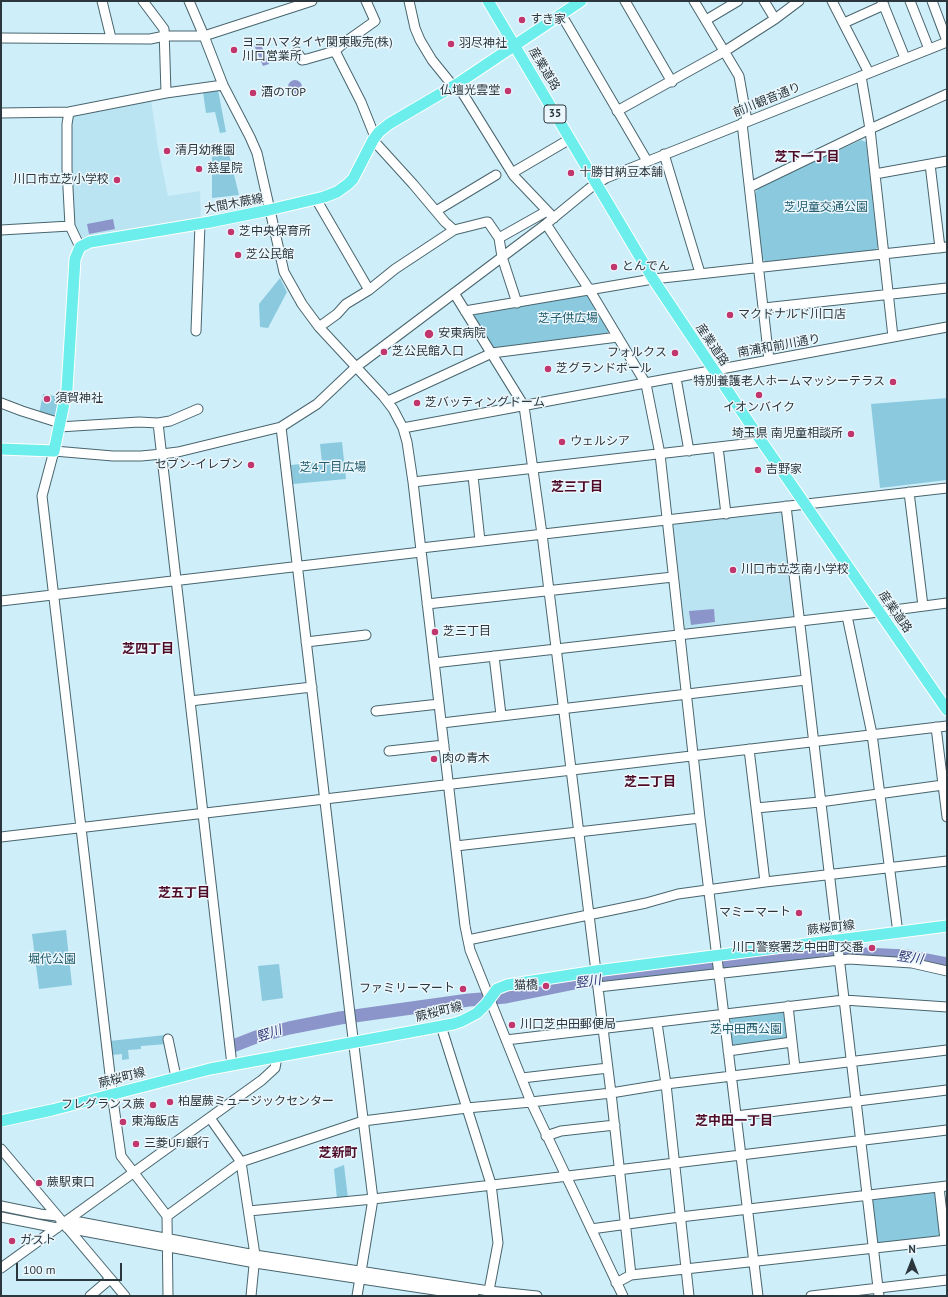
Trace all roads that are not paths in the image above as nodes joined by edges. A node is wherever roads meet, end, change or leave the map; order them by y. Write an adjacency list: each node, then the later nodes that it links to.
1 (102, 1): 25 (street)
2 (143, 1): 22 (street)
3 (189, 1): 23 (street)
4 (312, 1): 23 (street)
5 (366, 1): 29 (street)
6 (409, 1): 36 (street)
7 (488, 1): 27 (main road, 産業道路 / 35)
8 (581, 1): 18 (main road, 大間木蕨線)
9 (625, 1): 34 (street)
10 (694, 1): 20 (street)
11 (738, 1): 20 (street)
12 (764, 1): 19 (street)
13 (799, 1): 19 (street)
14 (832, 1): 21 (street)
15 (910, 1): 28 (street)
16 (932, 1): 26 (street)
17 (883, 3): 21 (street); 32 (street)
18 (561, 14): 27 (main road, 大間木蕨線); 39 (street)
19 (775, 19): 30 (street)
20 (706, 20): 30 (street)
21 (844, 23): 33 (street)
22 (165, 36): 23 (street); 25 (street); 37 (street)
23 (204, 36): 35 (street)
24 (1, 38): 25 (street)
25 (111, 38)
26 (947, 42): 28 (street, 前川観音通り)
27 (514, 44): 36 (main road, 大間木蕨線); 45 (main road, 産業道路 / 35)
28 (929, 49): 32 (street, 前川観音通り)
29 (335, 51): 31 (street); 44 (street)
30 (725, 51): 34 (street); 42 (street)
31 (297, 52)
32 (905, 58): 33 (street, 前川観音通り)
33 (865, 74): 42 (street, 前川観音通り); 43 (street)
34 (672, 82): 39 (street)
35 (223, 85): 37 (street); 56 (street)
36 (455, 85): 44 (main road, 大間木蕨線); 50 (street)
37 (166, 93): 40 (street)
38 (947, 94): 43 (street)
39 (617, 111): 47 (street)
40 (69, 112): 41 (street); 61 (street)
41 (1, 113)
42 (745, 122): 46 (street, 前川観音通り); 54 (street)
43 (870, 129): 51 (street); 54 (street)
44 (374, 139): 55 (main road, 大間木蕨線); 57 (street)
45 (570, 139): 50 (street); 53 (main road, 産業道路 / 35)
46 (664, 154): 47 (street, 前川観音通り); 70 (street)
47 (647, 161): 53 (street, 前川観音通り)
48 (947, 161): 49 (street)
49 (930, 164): 51 (street); 66 (street)
50 (512, 173): 58 (street)
51 (875, 174): 67 (street)
52 (496, 175): 57 (street)
53 (596, 184): 58 (street, 前川観音通り); 71 (main road, 産業道路 / 35)
54 (750, 187): 69 (street)
55 (316, 199): 56 (main road, 大間木蕨線); 74 (street)
56 (269, 210): 59 (main road, 大間木蕨線); 80 (street)
57 (436, 212): 63 (street)
58 (551, 214): 60 (street); 64 (street)
59 (200, 224): 65 (main road, 大間木蕨線); 82 (street)
60 (546, 224): 68 (street); 73 (street)
61 (70, 226): 62 (street); 65 (street)
62 (1, 230)
63 (454, 230): 64 (street); 74 (street)
64 (499, 238): 68 (street)
65 (80, 247): 96 (main road)
66 (944, 248): 67 (street)
67 (884, 254): 69 (street); 76 (street)
68 (502, 257): 75 (street); 77 (street)
69 (759, 268): 70 (street); 78 (street)
70 (700, 273): 71 (street)
71 (653, 279): 73 (street); 88 (main road, 産業道路 / 35)
72 (947, 288): 76 (street)
73 (589, 289): 77 (street); 83 (street)
74 (369, 290): 80 (street)
75 (454, 293): 79 (street); 87 (street)
76 (888, 294): 78 (street); 84 (street)
77 (517, 303): 79 (street)
78 (764, 308): 86 (street)
79 (465, 311): 85 (street)
80 (319, 327): 87 (street)
81 (947, 327): 84 (street, 南浦和前川通り)
82 (196, 331)
83 (618, 337): 85 (street); 90 (street)
84 (894, 337): 86 (street, 南浦和前川通り)
85 (492, 353): 91 (street); 93 (street)
86 (769, 360): 88 (street, 南浦和前川通り)
87 (356, 367): 91 (street); 97 (street)
88 (713, 370): 89 (street, 南浦和前川通り); 99 (main road, 産業道路 / 35)
89 (676, 378): 90 (street, 南浦和前川通り); 103 (street)
90 (646, 384): 93 (street, 南浦和前川通り); 105 (street)
91 (388, 401): 98 (street)
92 (1, 403): 96 (street)
93 (524, 406): 98 (street, 南浦和前川通り); 106 (street)
94 (198, 409): 95 (street)
95 (158, 423): 96 (street); 104 (street)
96 (59, 425): 102 (main road)
97 (281, 426): 104 (street); 118 (street)
98 (403, 428): 108 (street)
99 (762, 442): 100 (street); 111 (main road, 産業道路 / 35)
100 (718, 447): 103 (street); 113 (street)
101 (1, 449): 102 (main road)
102 (54, 451): 104 (street); 122 (street)
103 (689, 451): 105 (street)
104 (162, 454): 120 (street)
105 (660, 454): 106 (street); 114 (street)
106 (533, 469): 107 (street); 115 (street)
107 (473, 476): 108 (street); 116 (street)
108 (413, 482): 117 (street)
109 (947, 488): 110 (street)
110 (909, 492): 111 (street); 126 (street)
111 (805, 504): 112 (street); 127 (main road, 産業道路 / 35)
112 (786, 506): 113 (street); 129 (street)
113 (726, 514): 114 (street)
114 (667, 520): 115 (street); 119 (street)
115 (542, 534): 116 (street); 121 (street)
116 (480, 541): 117 (street)
117 (421, 550): 118 (street); 125 (street)
118 (297, 566): 120 (street); 132 (street)
119 (673, 577): 121 (street); 131 (street)
120 (176, 580): 122 (street); 139 (street)
121 (549, 590): 125 (street); 133 (street)
122 (54, 594): 123 (street); 164 (street)
123 (1, 601)
124 (947, 603): 126 (street)
125 (428, 604): 135 (street)
126 (923, 606): 127 (street)
127 (879, 612): 128 (street); 142 (main road, 産業道路 / 35)
128 (847, 616): 129 (street); 148 (street)
129 (799, 621): 131 (street); 136 (street)
130 (366, 635): 132 (street)
131 (680, 635): 133 (street); 138 (street)
132 (306, 642): 137 (street)
133 (556, 649): 134 (street); 141 (street)
134 (494, 656): 135 (street); 144 (street)
135 (434, 663): 140 (street)
136 (806, 680): 138 (street); 149 (street)
137 (312, 687): 139 (street); 158 (street)
138 (686, 694): 141 (street); 153 (street)
139 (190, 701): 161 (street)
140 (439, 704): 143 (street); 145 (street)
141 (563, 708): 144 (street); 154 (street)
142 (947, 710)
143 (376, 711)
144 (501, 715): 145 (street)
145 (442, 723): 150 (street)
146 (947, 726): 147 (street)
147 (936, 727): 148 (street); 156 (street)
148 (872, 734): 149 (street); 157 (street)
149 (814, 741): 151 (street); 159 (street)
150 (444, 745): 152 (street); 155 (street)
151 (749, 749): 153 (street); 160 (street)
152 (389, 750)
153 (693, 756): 154 (street); 163 (street)
154 (571, 770): 155 (street); 165 (street)
155 (449, 784): 158 (street); 167 (street)
156 (943, 785): 157 (street); 162 (street)
157 (880, 793): 159 (street); 169 (street)
158 (325, 799): 161 (street); 193 (street)
159 (820, 802): 160 (street); 170 (street)
160 (756, 808): 171 (street)
161 (203, 813): 164 (street); 199 (street)
162 (947, 817)
163 (700, 818): 165 (street); 172 (street)
164 (81, 828): 166 (street); 208 (street)
165 (578, 832): 167 (street); 173 (street)
166 (1, 837)
167 (456, 846): 176 (street)
168 (947, 861): 169 (street)
169 (890, 867): 170 (street); 175 (street)
170 (828, 874): 171 (street); 177 (street)
171 (765, 882): 172 (street)
172 (708, 890): 173 (street); 178 (street)
173 (589, 915): 176 (street); 182 (street)
174 (947, 926): 175 (main road, 蕨桜町線)
175 (898, 933): 177 (main road, 蕨桜町線)
176 (468, 940): 183 (street)
177 (837, 943): 178 (main road, 蕨桜町線); 179 (street)
178 (717, 957): 180 (street); 182 (main road, 蕨桜町線)
179 (839, 959): 180 (street); 181 (street); 184 (street)
180 (719, 971): 182 (street); 187 (street)
181 (947, 971)
182 (597, 979): 183 (main road, 蕨桜町線); 190 (street)
183 (490, 998): 189 (main road, 蕨桜町線); 192 (street)
184 (844, 1000): 185 (street); 186 (street); 198 (street)
185 (788, 1006): 187 (street); 194 (street)
186 (947, 1008)
187 (724, 1014): 188 (street); 196 (street)
188 (657, 1023): 190 (street); 205 (street)
189 (441, 1026): 193 (main road, 蕨桜町線); 211 (street)
190 (603, 1028): 192 (street); 200 (street)
191 (168, 1039): 202 (street)
192 (506, 1040): 204 (street)
193 (354, 1042): 197 (main road, 蕨桜町線); 215 (street)
194 (792, 1042): 196 (street); 201 (street)
195 (947, 1050): 198 (street)
196 (728, 1051): 203 (street)
197 (277, 1057): 199 (main road, 蕨桜町線); 213 (street)
198 (851, 1062): 201 (street); 210 (street)
199 (232, 1065): 202 (main road, 蕨桜町線)
200 (608, 1068): 204 (street); 207 (street)
201 (795, 1068): 203 (street)
202 (176, 1077): 208 (main road, 蕨桜町線)
203 (731, 1077): 205 (street); 212 (street)
204 (522, 1078): 209 (street)
205 (666, 1084): 207 (street); 223 (street)
206 (947, 1090): 210 (street)
207 (611, 1092): 209 (street); 216 (street)
208 (112, 1094): 214 (main road, 蕨桜町線); 225 (street)
209 (531, 1102): 211 (street); 218 (street)
210 (856, 1102): 212 (street); 219 (street)
211 (467, 1108): 215 (street); 227 (street)
212 (736, 1116): 221 (street)
213 (210, 1118): 222 (street); 225 (street)
214 (1, 1121)
215 (363, 1121): 222 (street); 230 (street)
216 (615, 1125): 218 (street); 224 (street)
217 (947, 1130): 219 (street)
218 (546, 1136): 226 (street)
219 (860, 1141): 221 (street); 229 (street)
220 (1, 1149): 234 (street)
221 (741, 1155): 223 (street); 232 (street)
222 (242, 1162): 233 (street); 235 (street)
223 (674, 1163): 224 (street); 237 (street)
224 (619, 1169): 226 (street); 238 (street)
225 (135, 1173): 235 (street); 239 (street)
226 (566, 1176): 227 (street); 240 (street)
227 (491, 1184): 230 (street); 254 (street)
228 (943, 1186): 229 (street); 241 (street)
229 (867, 1195): 232 (street); 243 (street)
230 (374, 1199): 233 (street); 248 (street)
231 (1, 1206): 234 (street)
232 (747, 1209): 237 (street); 245 (street)
233 (248, 1211): 244 (street)
234 (57, 1216): 239 (street)
235 (167, 1216): 242 (street)
236 (1, 1217): 239 (street)
237 (680, 1217): 238 (street); 247 (street)
238 (625, 1224): 240 (street); 249 (street)
239 (64, 1225): 242 (street); 246 (street); 250 (street)
240 (591, 1229): 252 (street)
241 (946, 1240): 243 (street)
242 (167, 1242): 244 (street); 258 (street)
243 (872, 1248): 245 (street); 253 (street)
244 (255, 1259): 248 (street); 259 (street)
245 (754, 1262): 247 (street); 265 (street)
246 (1, 1268)
247 (686, 1269): 249 (street); 264 (street)
248 (361, 1275): 254 (street); 255 (street); 260 (street)
249 (632, 1275): 252 (street)
250 (110, 1279): 256 (street); 257 (street)
251 (947, 1280): 253 (street)
252 (616, 1283): 263 (street)
253 (878, 1292): 266 (street)
254 (488, 1293): 262 (street)
255 (450, 1294): 261 (street)
256 (90, 1296)
257 (125, 1296)
258 (168, 1296)
259 (251, 1296)
260 (357, 1296)
261 (474, 1296)
262 (537, 1296)
263 (623, 1296)
264 (689, 1296)
265 (758, 1296)
266 (811, 1296)

